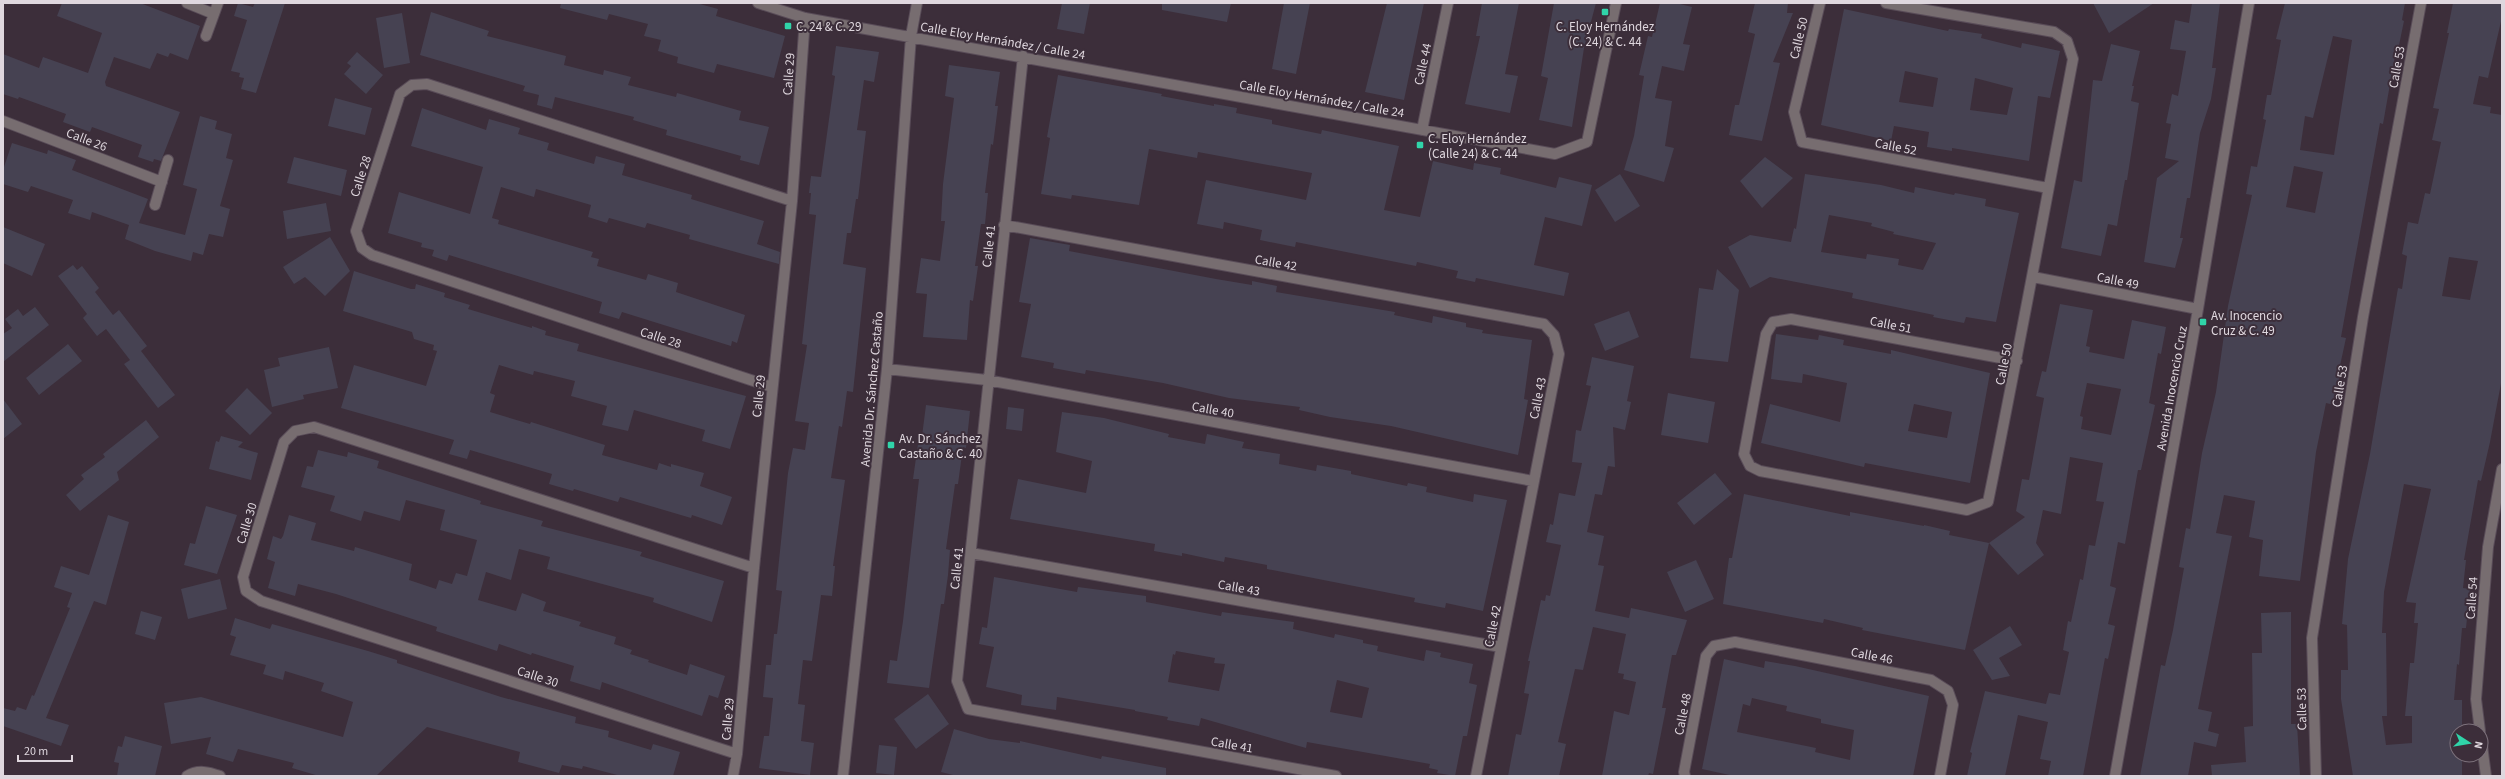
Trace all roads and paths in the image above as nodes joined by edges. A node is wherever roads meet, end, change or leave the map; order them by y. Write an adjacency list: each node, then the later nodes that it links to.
1 (187, 3): 11 (street)
2 (218, 3): 11 (street)
3 (758, 3): 12 (street, Calle Eloy Hernández / Calle 24)
4 (917, 3): 14 (street, Avenida Dr. Sánchez Castaño)
5 (1448, 3): 18 (street, Calle 44)
6 (1616, 3): 18 (street, Calle Eloy Hernández / Calle 24)
7 (1820, 3): 16 (street, Calle 50)
8 (1886, 3): 21 (street, Calle 50)
9 (2249, 3): 26 (street, Avenida Inocencio Cruz)
10 (2421, 3): 51 (street, Calle 53)
11 (214, 14): 13 (street)
12 (805, 18): 14 (street, Calle Eloy Hernández / Calle 24); 22 (street, Calle 29)
13 (206, 36)
14 (911, 36): 15 (street, Calle Eloy Hernández / Calle 24); 30 (street, Avenida Dr. Sánchez Castaño)
15 (1023, 56): 18 (street, Calle Eloy Hernández / Calle 24); 24 (street, Calle 41)
16 (1802, 79): 21 (street, Calle 52)
17 (3, 121): 20 (street, Calle 26)
18 (1422, 130)
19 (168, 160): 20 (street)
20 (162, 182): 23 (street)
21 (2048, 188): 25 (street, Calle 50)
22 (792, 201): 32 (street, Calle 29); 32 (street, Calle 28)
23 (155, 205)
24 (1004, 225): 27 (street, Calle 42); 31 (street, Calle 41)
25 (2033, 277): 26 (street, Calle 49); 29 (street, Calle 50)
26 (2198, 309): 50 (street, Avenida Inocencio Cruz)
27 (1544, 324): 34 (street, Calle 43)
28 (1766, 334): 29 (street, Calle 51); 29 (street, Calle 50)
29 (2017, 361)
30 (887, 369): 31 (street, Calle 40); 45 (street, Avenida Dr. Sánchez Castaño)
31 (987, 380): 34 (street, Calle 40); 35 (street, Calle 41)
32 (772, 387): 36 (street, Calle 29)
33 (2502, 469): 39 (street, Calle 54)
34 (1533, 481): 37 (street, Calle 42)
35 (971, 553): 37 (street, Calle 43); 46 (street, Calle 41)
36 (754, 568): 40 (street, Calle 29); 40 (street, Calle 30)
37 (1501, 647): 47 (street, Calle 42)
38 (1706, 656): 48 (street, Calle 48); 49 (street, Calle 46)
39 (2479, 723)
40 (737, 754): 44 (street, Calle 29)
41 (2484, 763): 52 (street)
42 (187, 776): 43 (street)
43 (220, 776)
44 (733, 776)
45 (843, 776)
46 (1336, 776)
47 (1476, 776)
48 (1685, 776)
49 (1940, 776)
50 (2115, 776)
51 (2316, 776)
52 (2486, 776)

